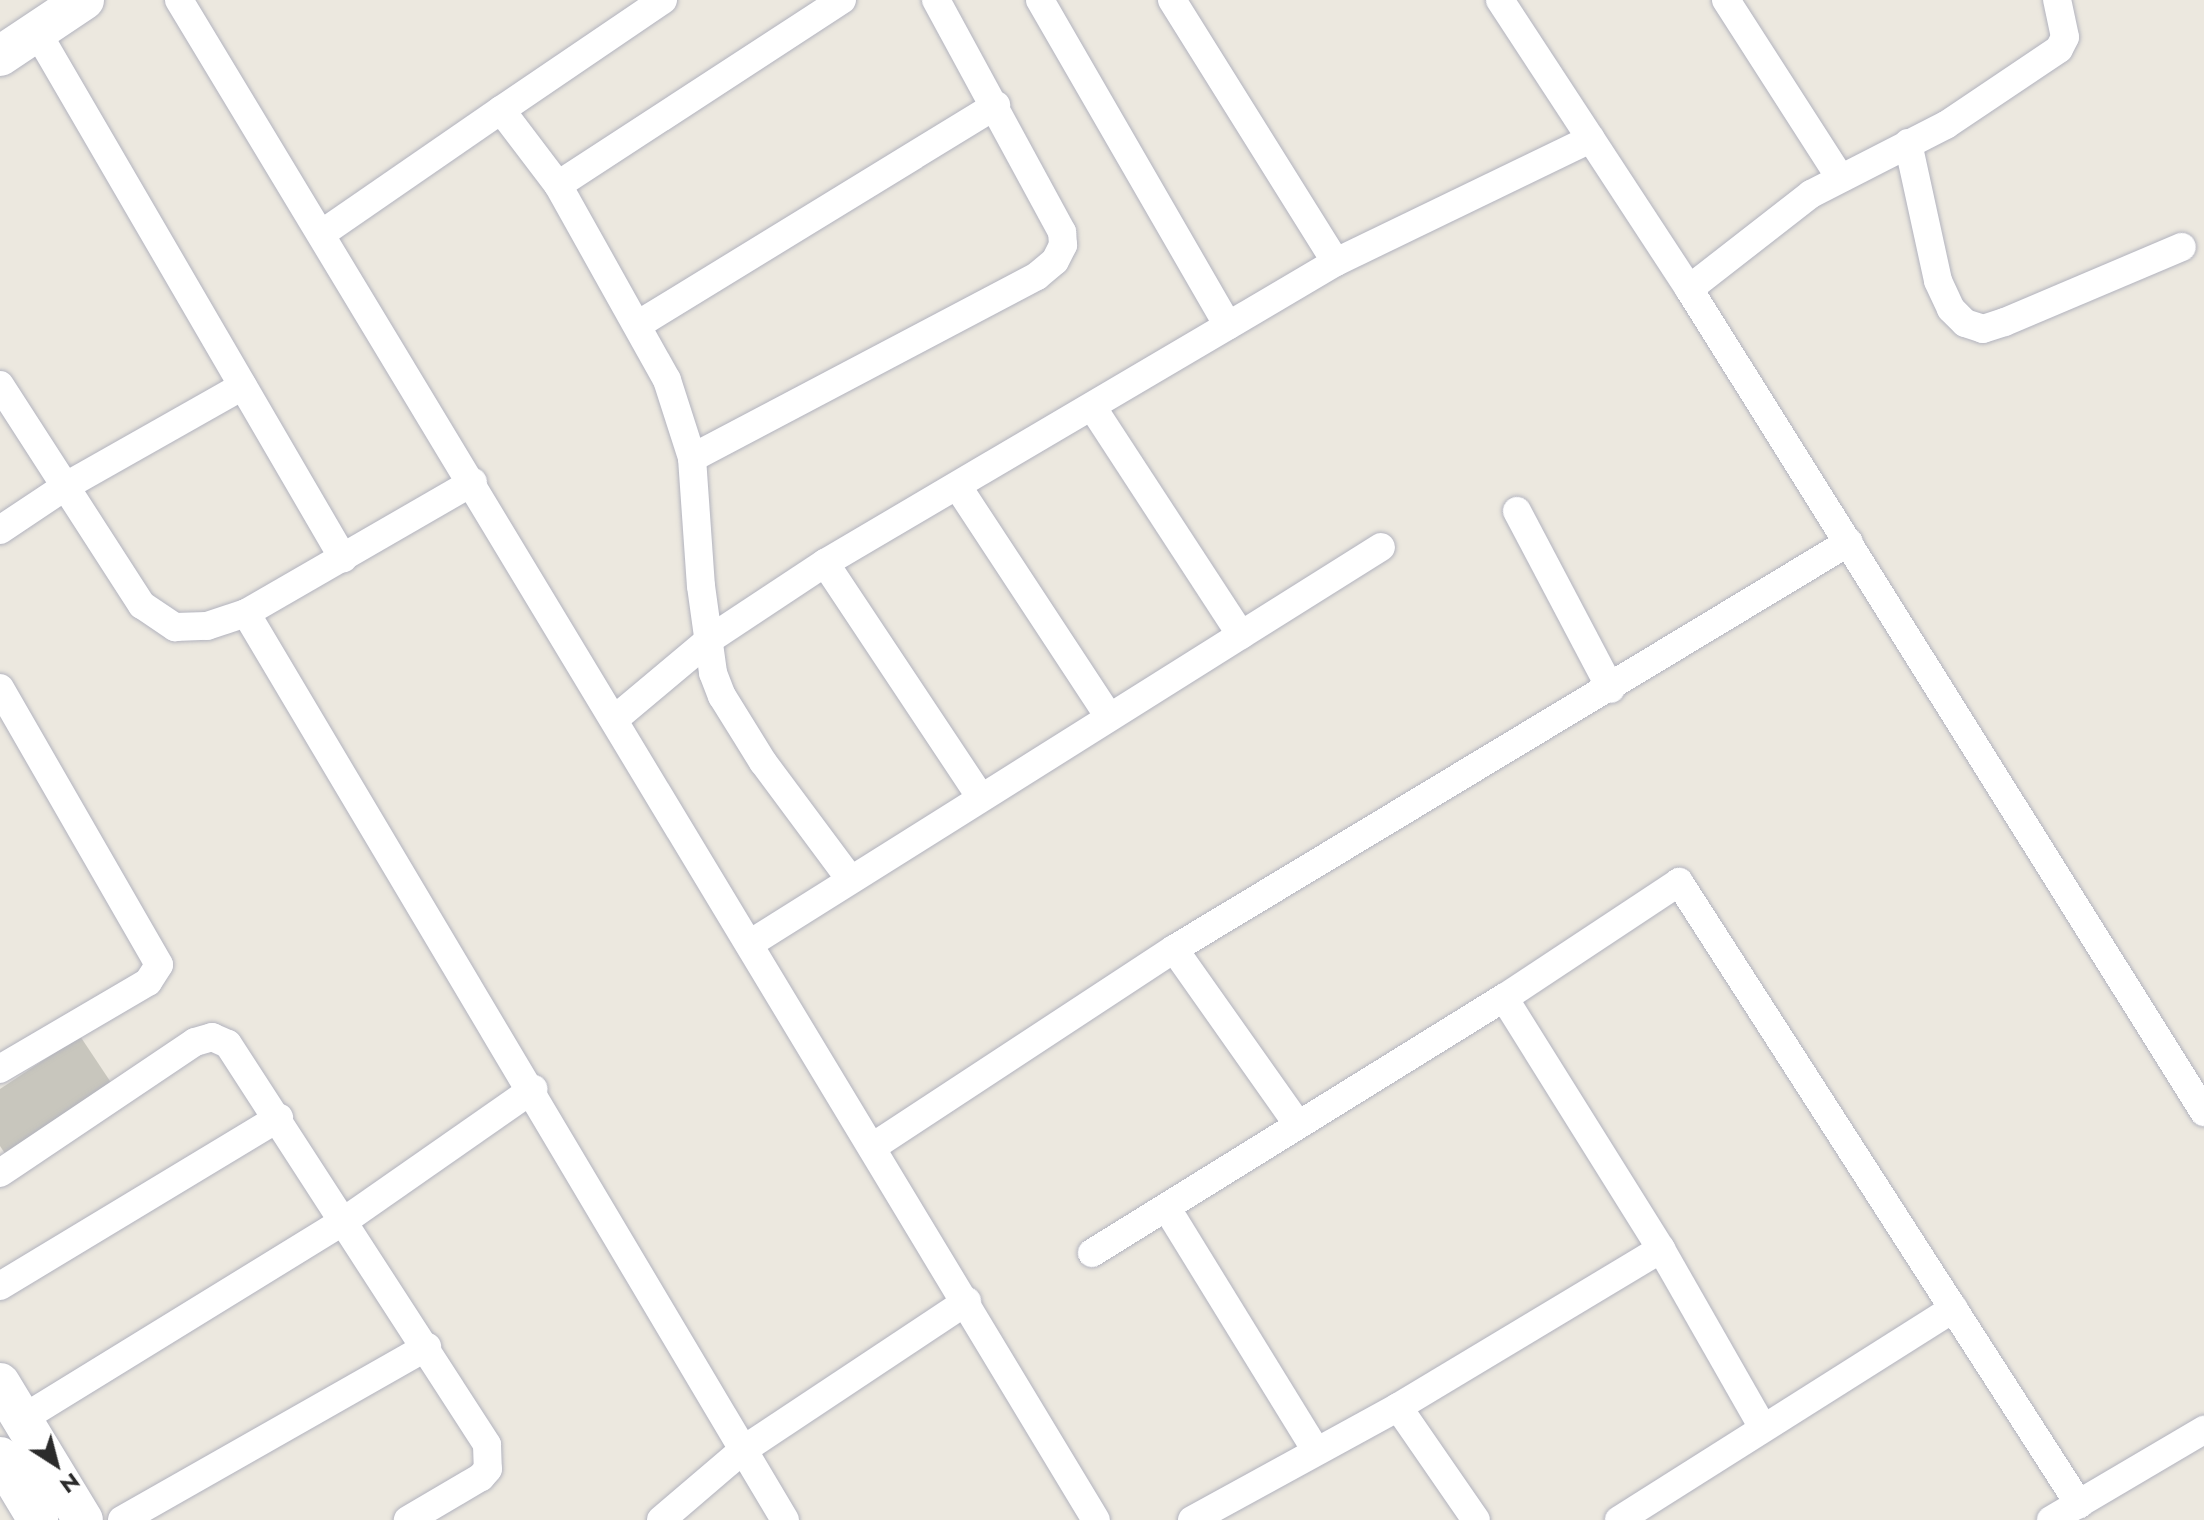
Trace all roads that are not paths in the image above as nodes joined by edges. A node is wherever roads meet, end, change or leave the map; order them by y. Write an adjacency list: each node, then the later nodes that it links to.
1 (84, 0): 11 (street)
2 (179, 0): 19 (street)
3 (663, 0): 14 (street)
4 (842, 0): 18 (street)
5 (936, 0): 13 (street)
6 (1040, 0): 24 (street)
7 (1172, 0): 21 (street)
8 (1500, 0): 15 (street)
9 (1727, 0): 17 (street)
10 (2057, 0): 16 (street)
11 (37, 32): 12 (street); 26 (street)
12 (0, 56)
13 (996, 105): 23 (street); 28 (street)
14 (501, 110): 18 (street); 19 (street)
15 (1591, 139): 21 (street); 22 (street)
16 (1908, 143): 17 (street); 20 (street)
17 (1839, 176): 22 (street)
18 (558, 185): 23 (street)
19 (324, 232): 29 (street)
20 (2182, 247)
21 (1336, 262): 24 (street)
22 (1689, 289): 34 (street)
23 (639, 324): 28 (street)
24 (1228, 326): 27 (street)
25 (0, 385): 30 (street)
26 (243, 386): 30 (street); 36 (street)
27 (1093, 408): 31 (street); 39 (street)
28 (692, 458): 40 (street)
29 (473, 482): 36 (street); 44 (street)
30 (66, 486): 33 (street); 38 (street)
31 (958, 487): 37 (street); 43 (street)
32 (1517, 511): 42 (street)
33 (0, 530)
34 (1849, 542): 42 (street); 52 (street)
35 (1381, 547): 39 (street)
36 (343, 558): 38 (street)
37 (825, 563): 40 (street); 45 (street)
38 (246, 613): 51 (street)
39 (1241, 635): 43 (street)
40 (710, 639): 44 (street); 46 (street)
41 (0, 688): 50 (street)
42 (1611, 689): 48 (street)
43 (1108, 715): 45 (street)
44 (616, 718): 47 (street)
45 (980, 796): 46 (street)
46 (850, 879): 47 (street)
47 (751, 943): 55 (street)
48 (1174, 949): 54 (street); 55 (street)
49 (1504, 998): 54 (street); 59 (street); 63 (street)
50 (0, 1069)
51 (533, 1089): 58 (street); 70 (street)
52 (2204, 1112)
53 (279, 1118): 56 (street); 58 (street); 61 (street)
54 (1298, 1125): 57 (street)
55 (874, 1146): 62 (street)
56 (0, 1173)
57 (1168, 1210): 60 (street); 71 (street)
58 (344, 1221): 64 (street); 67 (street)
59 (1661, 1249): 66 (street); 68 (street)
60 (1092, 1253)
61 (0, 1286)
62 (967, 1301): 70 (street); 80 (street)
63 (1954, 1308): 68 (street); 73 (street)
64 (427, 1347): 76 (street); 77 (street)
65 (0, 1383): 67 (street)
66 (1398, 1407): 71 (street); 82 (street)
67 (22, 1419): 75 (street)
68 (1762, 1426): 83 (street)
69 (2204, 1430): 73 (street)
70 (743, 1450): 78 (street); 79 (street)
71 (1316, 1451): 81 (street)
72 (0, 1457): 74 (street)
73 (2079, 1504): 84 (street)
74 (38, 1520)
75 (83, 1520)
76 (122, 1520)
77 (408, 1520)
78 (661, 1520)
79 (785, 1520)
80 (1096, 1520)
81 (1192, 1520)
82 (1476, 1520)
83 (1619, 1520)
84 (2051, 1520)

